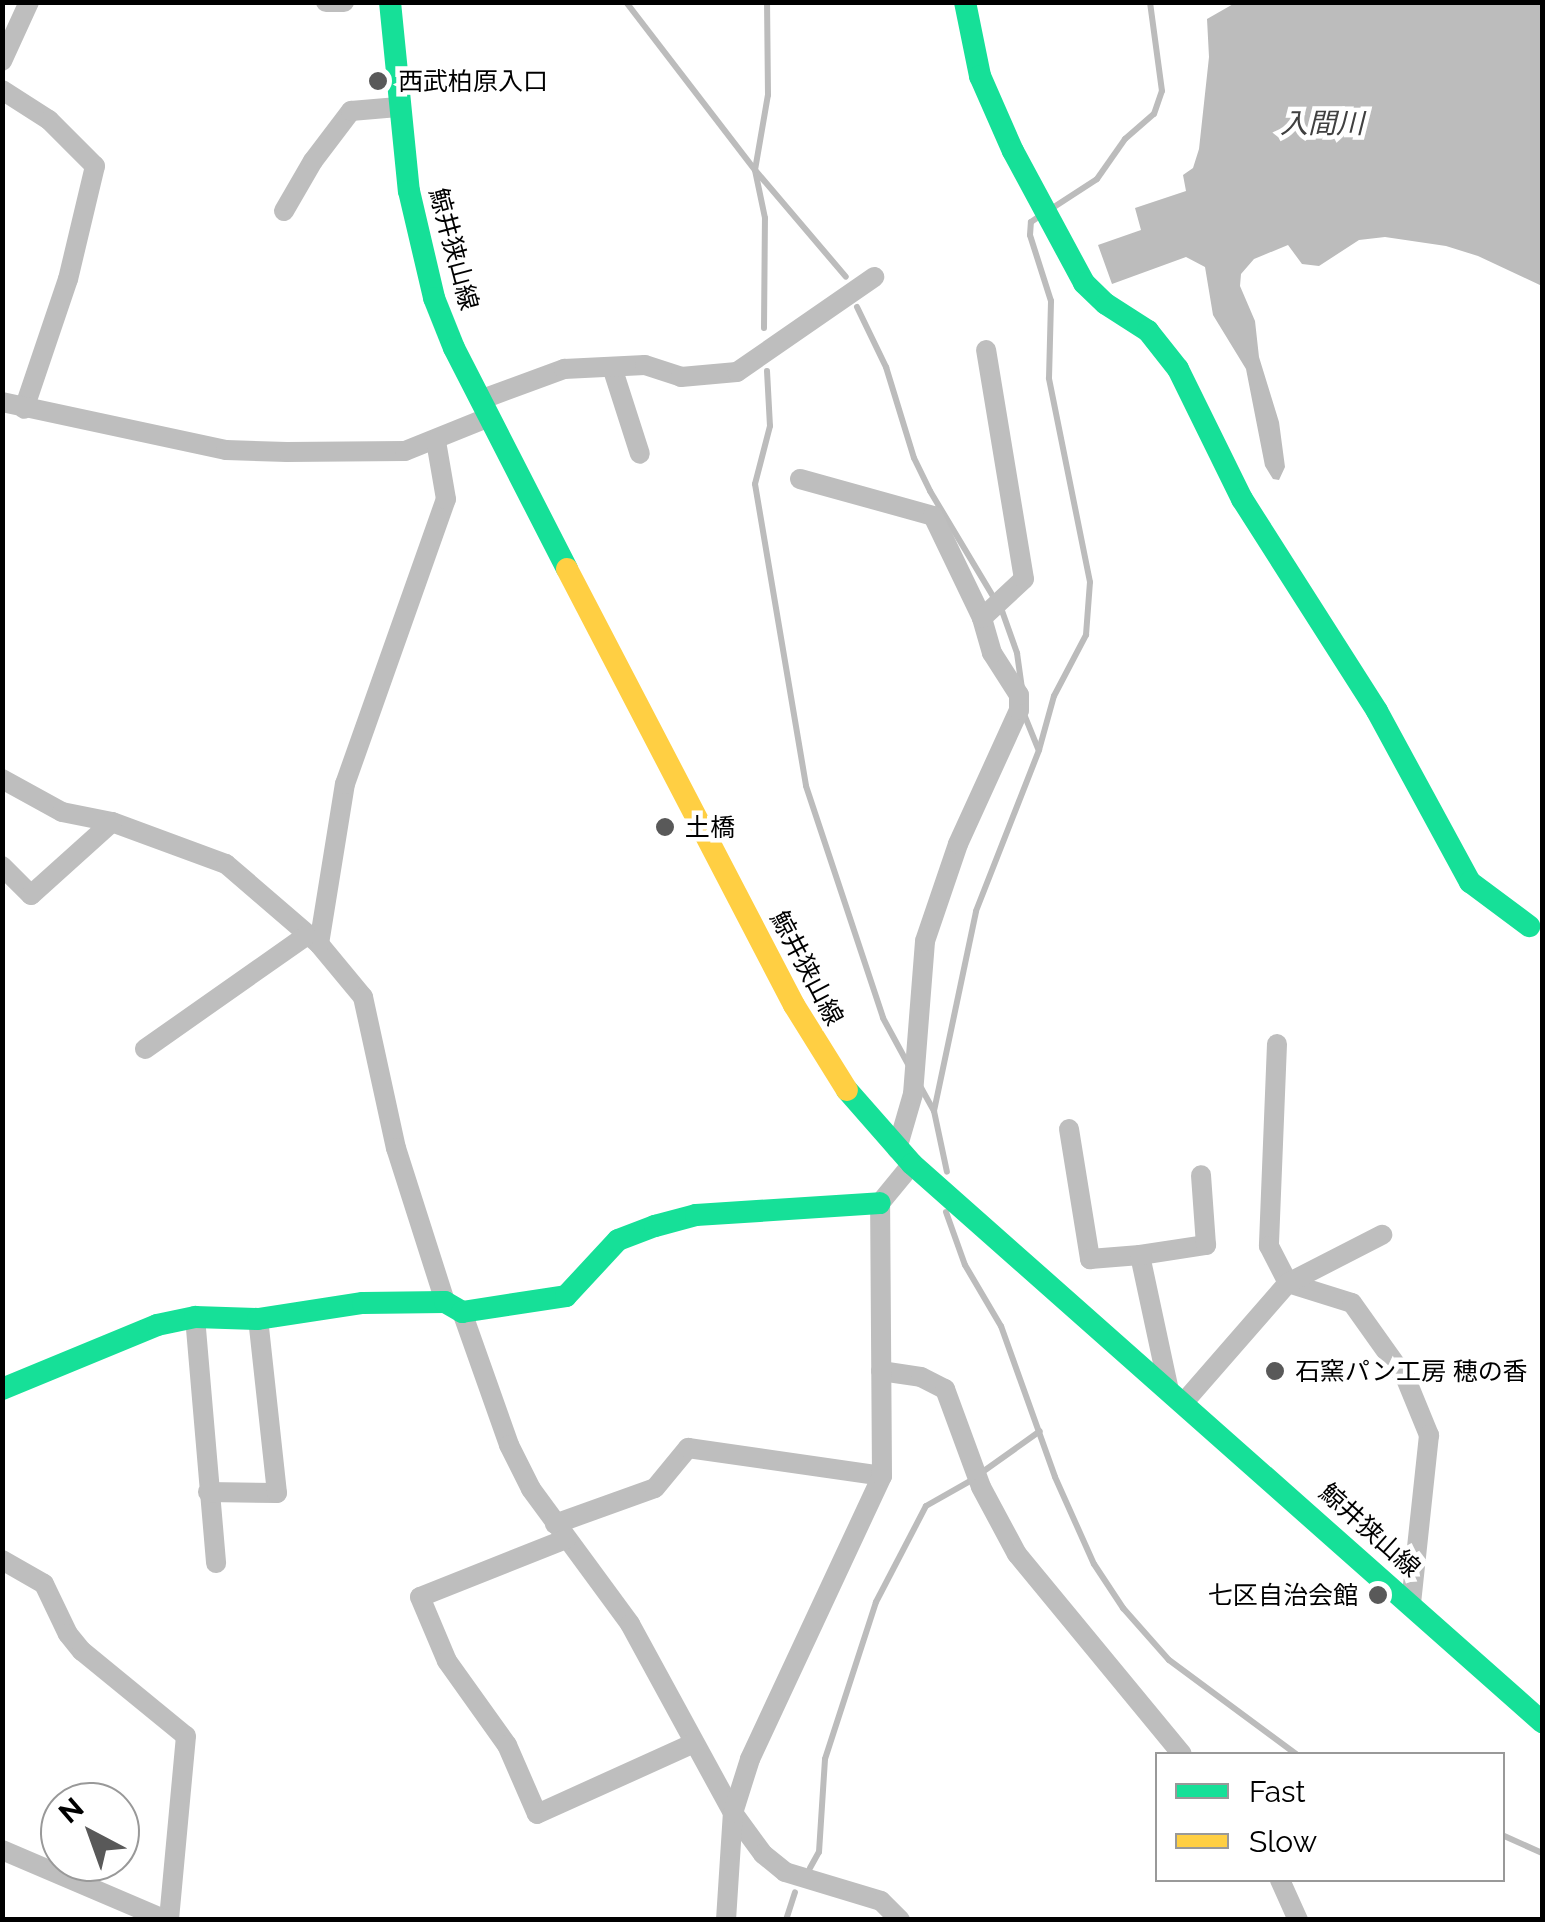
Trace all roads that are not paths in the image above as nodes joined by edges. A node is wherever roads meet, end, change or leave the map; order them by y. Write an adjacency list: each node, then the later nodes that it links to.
1 (28, 2): 7 (street)
2 (326, 2): 3 (street)
3 (344, 2)
4 (418, 2): 6 (main road)
5 (966, 2): 25 (main road)
6 (386, 5): 9 (main road, 鯨井狭山線)
7 (2, 61)
8 (2, 90): 16 (street)
9 (398, 107): 10 (street); 15 (main road, 鯨井狭山線)
10 (284, 211)
11 (874, 276): 13 (street)
12 (986, 350): 20 (street)
13 (612, 367): 15 (street); 18 (street)
14 (2, 402): 16 (street)
15 (484, 408): 17 (street); 30 (main road, 鯨井狭山線)
16 (24, 409): 17 (street)
17 (436, 441): 26 (street)
18 (640, 454)
19 (800, 479): 20 (street)
20 (982, 618): 30 (street)
21 (2, 779): 22 (street)
22 (112, 822): 24 (street); 26 (street)
23 (2, 866): 24 (street)
24 (10, 891)
25 (1529, 926)
26 (312, 940): 28 (street); 36 (street)
27 (1277, 1044): 35 (street)
28 (145, 1049)
29 (1069, 1129): 34 (street)
30 (904, 1156): 32 (street); 41 (main road, 鯨井狭山線)
31 (1201, 1175): 34 (street)
32 (880, 1203): 36 (main road); 39 (street)
33 (1382, 1235): 35 (street)
34 (1140, 1254): 41 (street)
35 (1288, 1283): 41 (street); 47 (street)
36 (454, 1307): 38 (main road); 44 (street)
37 (196, 1317): 38 (main road); 40 (main road); 43 (street)
38 (258, 1320): 43 (street)
39 (881, 1371): 42 (street); 50 (street)
40 (2, 1389)
41 (1177, 1394): 47 (main road, 鯨井狭山線)
42 (882, 1476): 44 (street); 51 (street)
43 (208, 1492): 46 (street)
44 (560, 1532): 49 (street); 49 (street)
45 (2, 1560): 54 (street)
46 (216, 1563)
47 (1411, 1604): 48 (main road, 鯨井狭山線)
48 (1542, 1722)
49 (694, 1743): 51 (street)
50 (1180, 1752)
51 (733, 1813): 55 (street); 56 (street)
52 (2, 1850): 54 (street)
53 (1281, 1882): 57 (street)
54 (168, 1920)
55 (726, 1920)
56 (900, 1920)
57 (1298, 1920)

